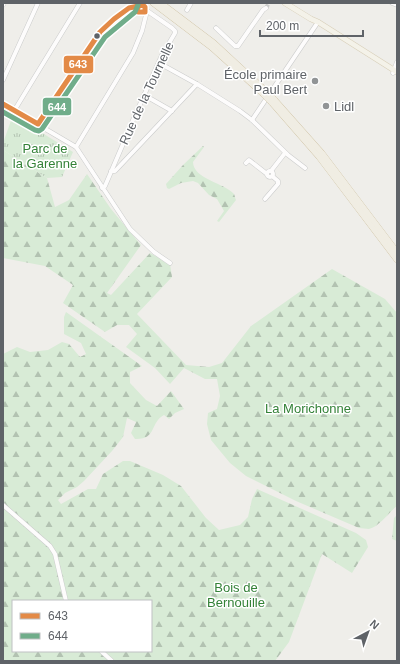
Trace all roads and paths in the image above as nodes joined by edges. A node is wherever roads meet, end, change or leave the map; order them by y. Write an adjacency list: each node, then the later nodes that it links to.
1 (38, 3): 19 (street)
2 (80, 3): 25 (street)
3 (154, 3): 21 (highway)
4 (161, 3): 21 (highway)
5 (191, 3): 12 (street)
6 (285, 3): 13 (main road)
7 (392, 3): 9 (street)
8 (134, 5): 10 (street); 10 (street); 28 (street)
9 (397, 5)
10 (145, 8): 17 (street, Rue de la Tournelle); 29 (street)
11 (266, 8): 14 (street)
12 (187, 10)
13 (317, 23): 15 (main road); 27 (street)
14 (216, 28)
15 (373, 59): 18 (main road); 18 (main road)
16 (397, 62): 18 (street)
17 (159, 63): 20 (street); 22 (street, Rue de la Tournelle)
18 (395, 73)
19 (3, 80)
20 (197, 84): 26 (street); 27 (street)
21 (264, 91): 23 (highway, bridge)
22 (144, 95): 26 (street); 33 (street, Rue de la Tournelle)
23 (272, 100): 39 (highway); 40 (highway)
24 (3, 104): 25 (street)
25 (14, 111): 28 (street)
26 (172, 111): 33 (street)
27 (252, 120): 30 (street)
28 (38, 124): 29 (street)
29 (76, 147): 37 (street)
30 (285, 153): 32 (street); 34 (street)
31 (246, 163): 35 (street)
32 (305, 168)
33 (111, 171): 37 (street, Rue de la Tournelle)
34 (271, 171): 35 (street); 36 (street)
35 (267, 174): 36 (street)
36 (272, 176): 38 (street)
37 (102, 188): 41 (street)
38 (266, 199)
39 (397, 252)
40 (397, 260)
41 (170, 262)
42 (3, 505): 43 (street)
43 (66, 600)
44 (101, 652): 45 (street)
45 (112, 661)

